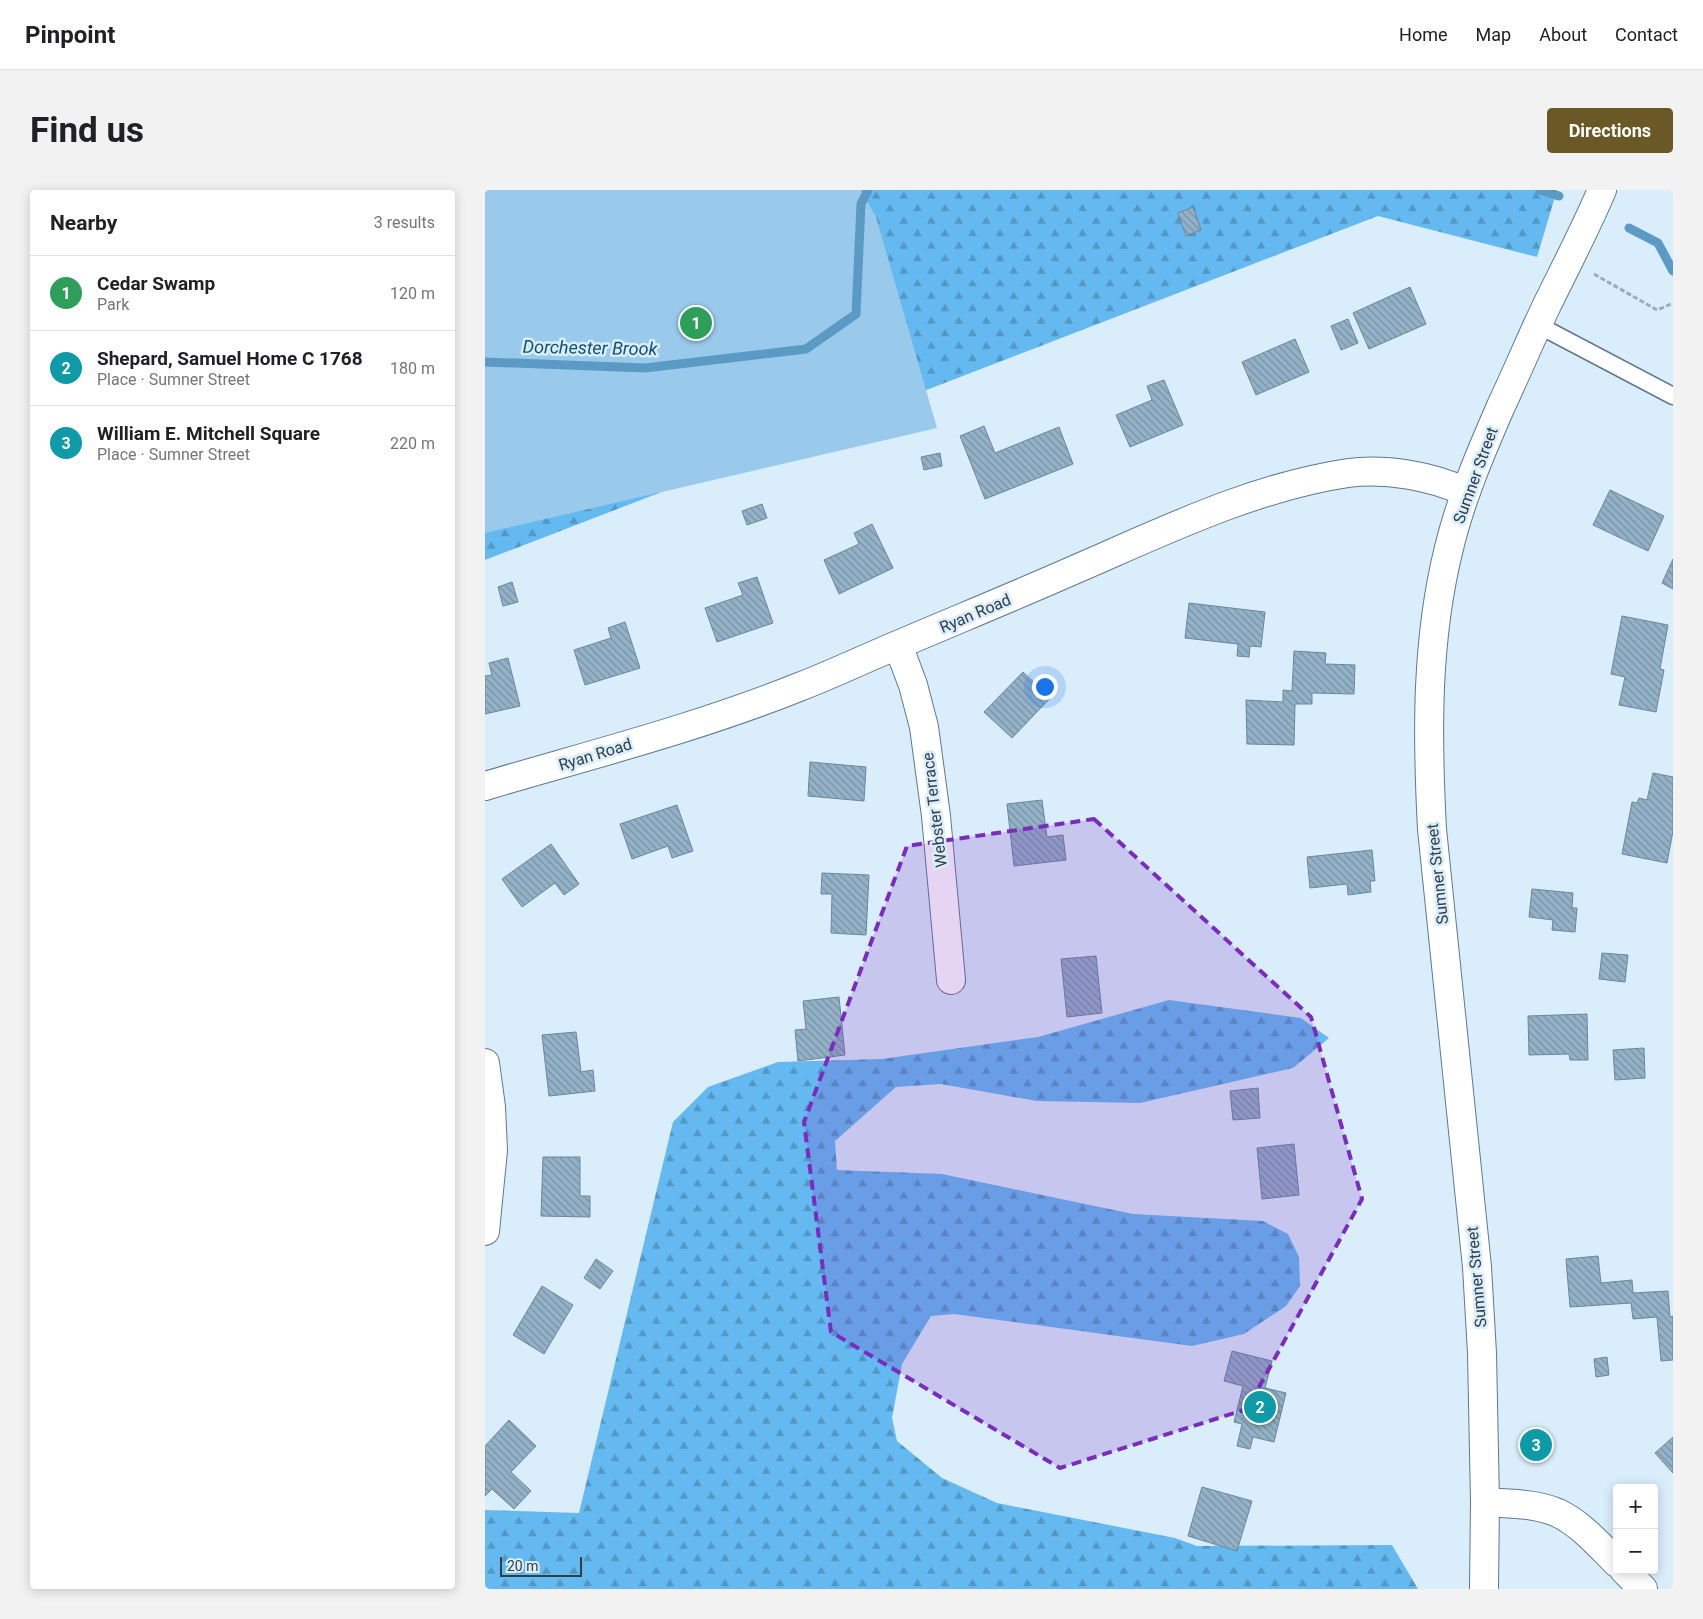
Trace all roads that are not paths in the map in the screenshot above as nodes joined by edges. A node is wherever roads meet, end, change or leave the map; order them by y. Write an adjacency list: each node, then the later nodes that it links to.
1 (1602, 190): 2 (street, Sumner Street)
2 (1538, 325): 3 (lane); 4 (street, Sumner Street)
3 (1673, 396)
4 (1465, 492): 5 (street, Ryan Road); 10 (street, Sumner Street)
5 (898, 645): 6 (street, Ryan Road); 7 (street, Webster Terrace)
6 (485, 786)
7 (951, 980)
8 (485, 1063): 9 (street)
9 (485, 1232)
10 (1485, 1502): 11 (street); 13 (street, Sumner Street)
11 (1613, 1559)
12 (1628, 1574): 14 (street)
13 (1484, 1589)
14 (1643, 1589)

